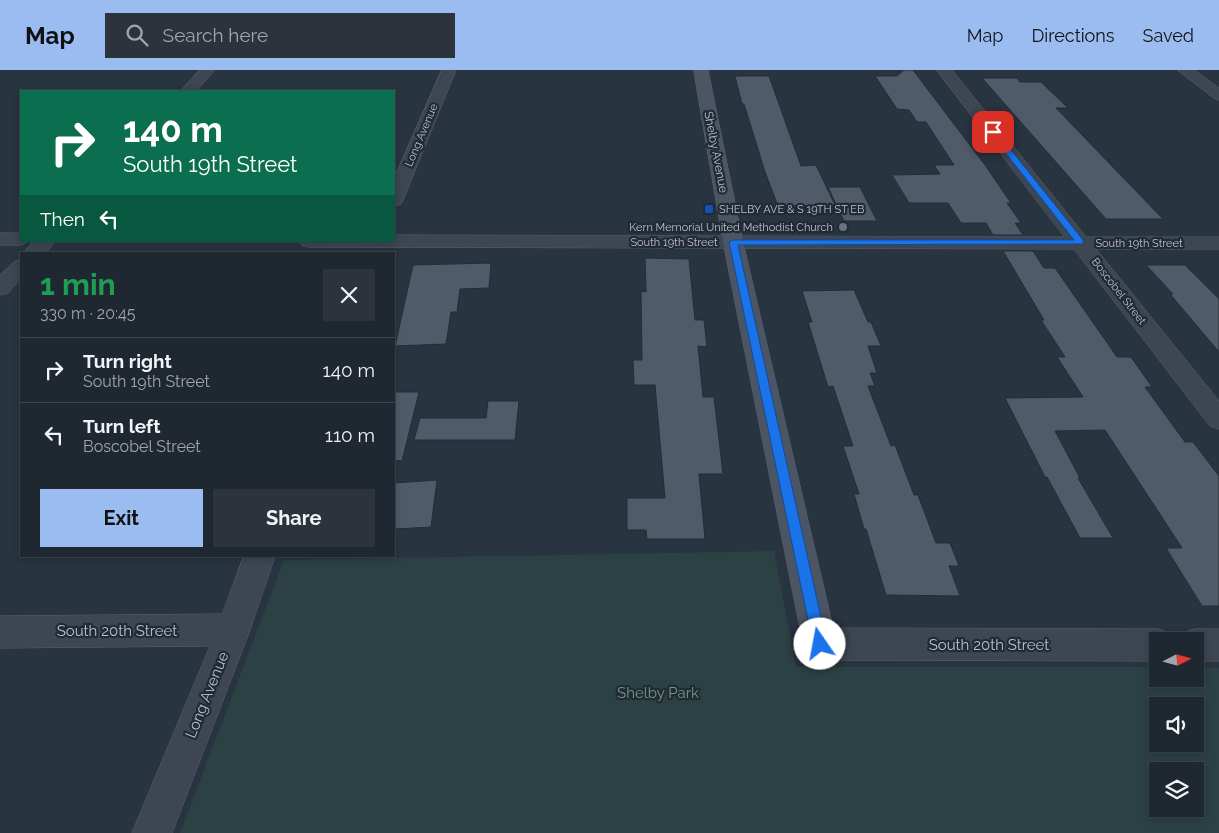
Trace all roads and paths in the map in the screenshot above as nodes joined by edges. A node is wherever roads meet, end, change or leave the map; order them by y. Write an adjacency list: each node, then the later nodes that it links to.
1 (208, 70): 6 (street)
2 (448, 70): 8 (street, Long Avenue)
3 (701, 70): 13 (street, Shelby Avenue)
4 (944, 70): 14 (street, Boscobel Street)
5 (1186, 70): 7 (street)
6 (189, 90)
7 (1219, 95)
8 (395, 198)
9 (0, 239): 10 (street)
10 (20, 239)
11 (44, 242): 17 (street)
12 (322, 242): 16 (street, South 19th Street)
13 (733, 242): 14 (street, South 19th Street); 16 (street, South 19th Street); 24 (street, Shelby Avenue)
14 (1080, 242): 15 (street, South 19th Street); 20 (street, Boscobel Street)
15 (1219, 243)
16 (375, 246)
17 (35, 252)
18 (20, 267): 19 (street)
19 (0, 288)
20 (1219, 419)
21 (260, 557): 22 (street, Long Avenue)
22 (233, 630): 23 (street, South 20th Street); 28 (street, Long Avenue)
23 (0, 632)
24 (820, 644): 25 (street, South 20th Street)
25 (1149, 645)
26 (1204, 645): 27 (street)
27 (1219, 645)
28 (152, 833)

